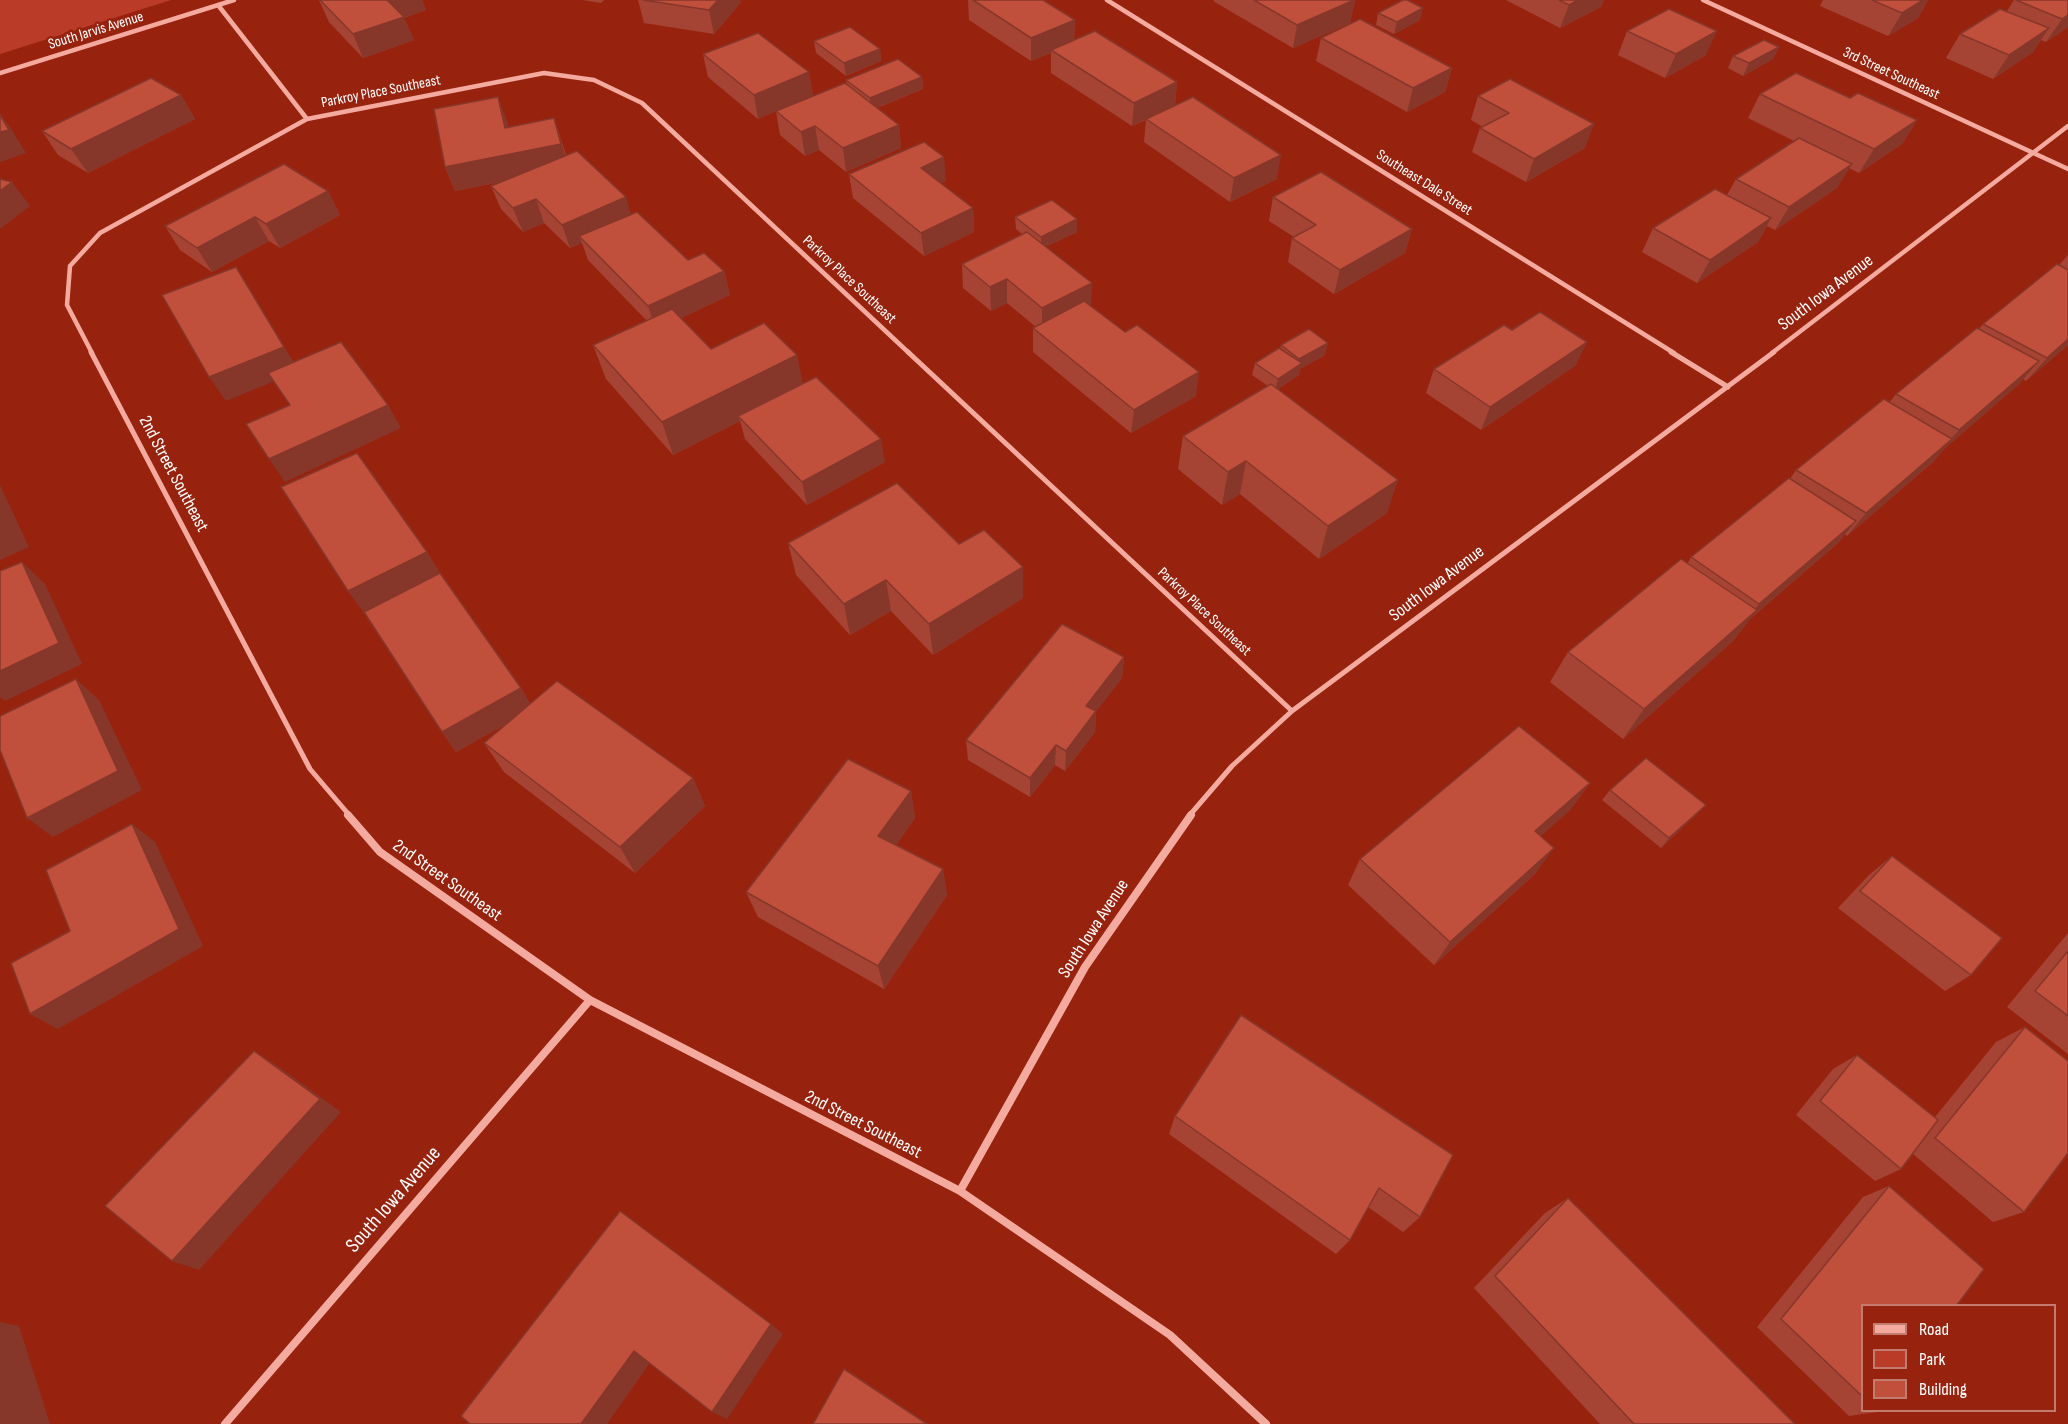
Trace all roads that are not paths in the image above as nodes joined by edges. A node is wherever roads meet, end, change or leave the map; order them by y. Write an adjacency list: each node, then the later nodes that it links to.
1 (234, 0): 4 (street, South Jarvis Avenue)
2 (1107, 0): 10 (street, Southeast Dale Street)
3 (1703, 0): 8 (street, 3rd Street Southeast)
4 (219, 5): 5 (street, South Jarvis Avenue); 6 (street)
5 (0, 74)
6 (307, 119): 11 (street, Parkroy Place Southeast); 12 (street, 2nd Street Southeast)
7 (2068, 126): 8 (street, South Iowa Avenue)
8 (2033, 153): 9 (street, 3rd Street Southeast); 10 (street, South Iowa Avenue)
9 (2068, 169)
10 (1728, 387): 11 (street, South Iowa Avenue)
11 (1292, 711): 13 (street, South Iowa Avenue)
12 (590, 1000): 13 (street, 2nd Street Southeast); 14 (street, South Iowa Avenue)
13 (960, 1191): 15 (street, 2nd Street Southeast)
14 (225, 1424)
15 (1266, 1424)

